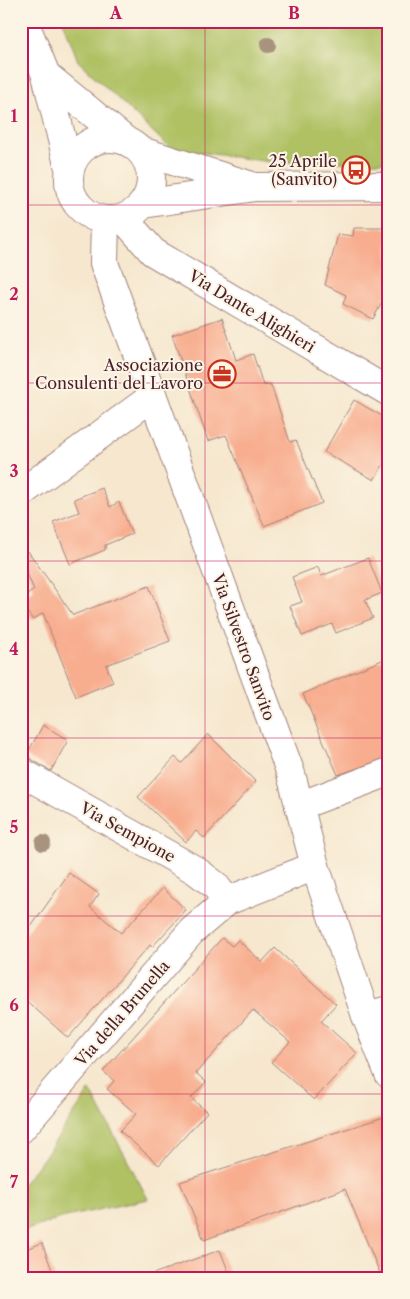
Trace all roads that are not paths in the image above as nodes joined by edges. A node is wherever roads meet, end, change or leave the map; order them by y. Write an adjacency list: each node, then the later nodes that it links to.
1 (24, 21): 2 (street)
2 (46, 75): 3 (street); 4 (street)
3 (133, 146): 4 (street); 6 (street); 7 (street)
4 (69, 168): 7 (street)
5 (389, 186): 6 (street)
6 (255, 187): 7 (street)
7 (124, 215): 8 (street, Via Dante Alighieri); 9 (street, Via Silvestro Sanvito)
8 (389, 392)
9 (152, 397): 10 (street); 13 (street, Via Silvestro Sanvito)
10 (21, 493)
11 (21, 772): 15 (street, Via Sempione)
12 (389, 772): 13 (street)
13 (299, 806): 14 (street, Via Silvestro Sanvito)
14 (315, 866): 15 (street, Via della Brunella); 16 (street, Via Silvestro Sanvito)
15 (227, 901): 18 (street, Via della Brunella)
16 (377, 1013): 17 (street, Via Silvestro Sanvito)
17 (389, 1074)
18 (21, 1129)

